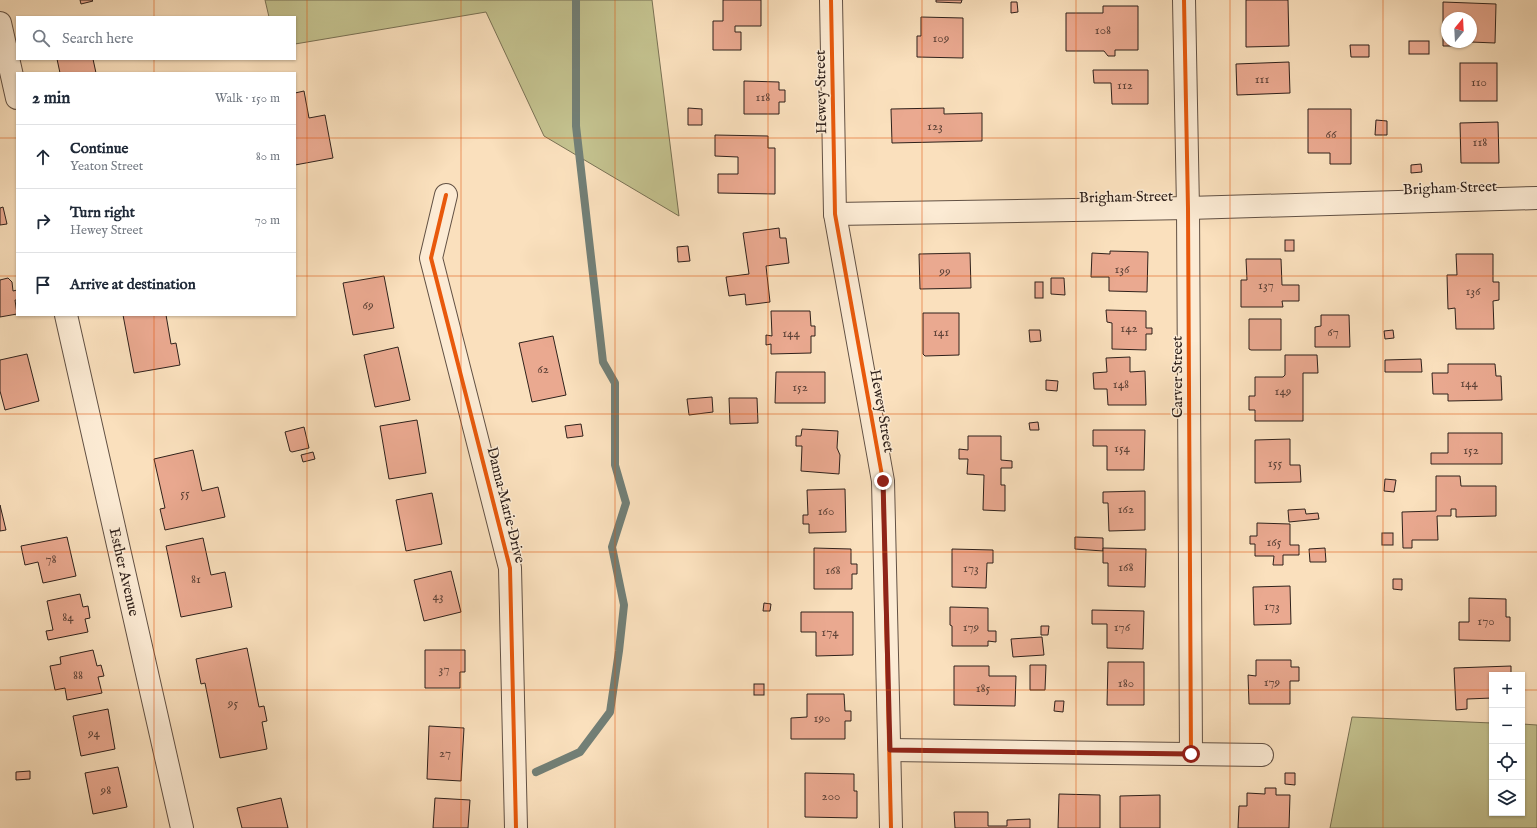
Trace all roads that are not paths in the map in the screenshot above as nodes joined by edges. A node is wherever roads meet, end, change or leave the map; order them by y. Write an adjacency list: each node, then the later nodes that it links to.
1 (831, 0): 8 (street, Hewey Street)
2 (1184, 0): 7 (street, Carver Street)
3 (0, 23): 4 (street)
4 (16, 94)
5 (446, 195): 14 (street, Danna Marie Drive)
6 (1537, 198): 7 (street, Brigham Street)
7 (1188, 208): 8 (street, Brigham Street); 11 (street, Carver Street)
8 (835, 214): 10 (street, Hewey Street)
9 (66, 316): 13 (street, Esther Avenue)
10 (890, 750): 11 (street); 15 (street, Hewey Street)
11 (1191, 754): 12 (street)
12 (1262, 755)
13 (182, 828)
14 (516, 828)
15 (891, 828)

